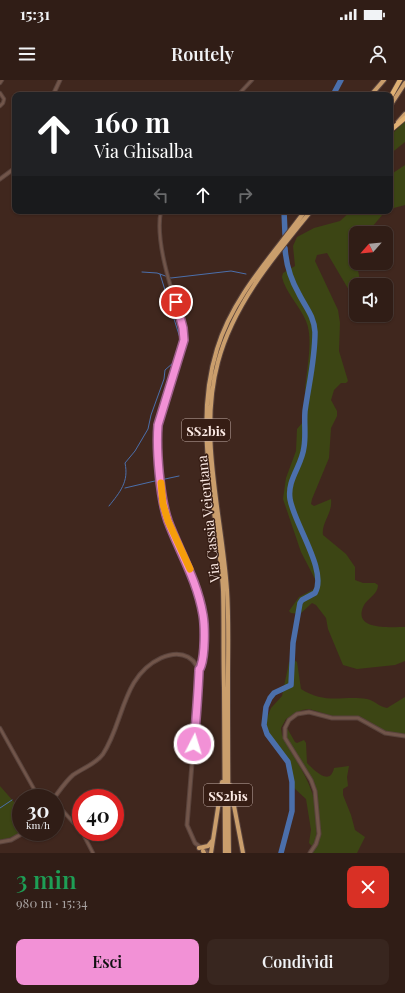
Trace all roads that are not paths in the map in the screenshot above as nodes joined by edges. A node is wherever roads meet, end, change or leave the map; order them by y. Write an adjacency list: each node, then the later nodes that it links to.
1 (2, 80): 6 (street)
2 (60, 80): 8 (street)
3 (252, 80): 9 (street)
4 (384, 80): 10 (highway)
5 (400, 80): 12 (highway)
6 (0, 83)
7 (405, 83): 13 (highway)
8 (54, 92)
9 (241, 92)
10 (374, 92)
11 (0, 93): 14 (street)
12 (393, 93)
13 (393, 101)
14 (0, 106)
15 (405, 114): 17 (highway)
16 (405, 118): 18 (highway)
17 (393, 128)
18 (393, 128)
19 (12, 170): 20 (street)
20 (0, 179)
21 (160, 214): 26 (street)
22 (303, 214): 24 (highway, Via Cassia Veientana / SS2bis)
23 (308, 214): 24 (highway, Via Cassia Veientana / SS2bis)
24 (297, 225): 25 (highway, Via Cassia Veientana / SS2bis)
25 (226, 611): 29 (highway, Via Cassia Veientana / SS2bis); 30 (highway, Via Cassia Veientana / SS2bis)
26 (198, 670): 32 (street); 39 (street)
27 (0, 728): 31 (street)
28 (405, 736): 45 (street)
29 (224, 770): 37 (highway); 40 (highway, Via Cassia Veientana / SS2bis)
30 (228, 774): 40 (highway, Via Cassia Veientana / SS2bis); 41 (highway)
31 (34, 789)
32 (61, 789)
33 (64, 812): 34 (street)
34 (72, 820)
35 (12, 839): 38 (street)
36 (87, 841): 42 (street)
37 (212, 841): 39 (highway); 44 (highway)
38 (0, 842)
39 (201, 851): 43 (street)
40 (227, 851)
41 (244, 851)
42 (93, 853)
43 (208, 853)
44 (211, 853)
45 (310, 853)

